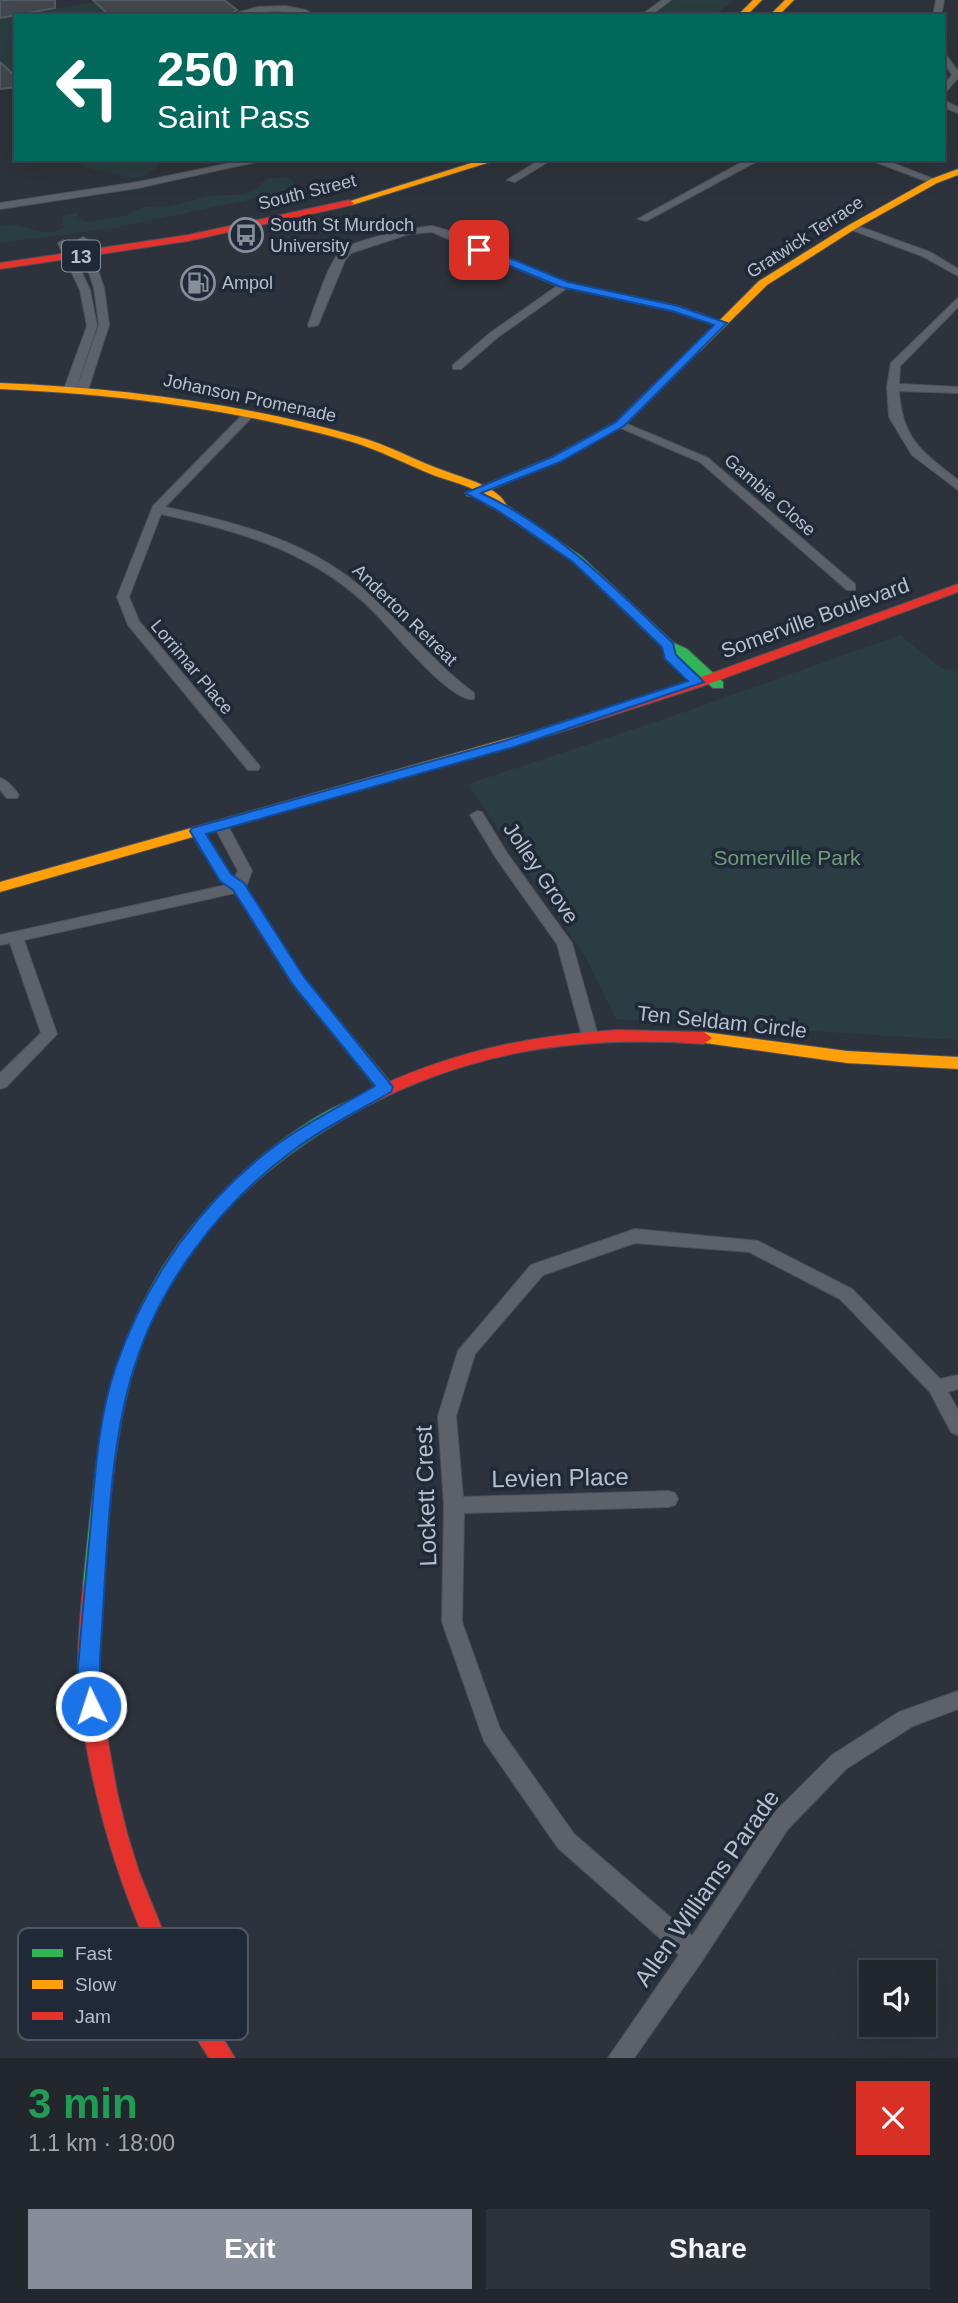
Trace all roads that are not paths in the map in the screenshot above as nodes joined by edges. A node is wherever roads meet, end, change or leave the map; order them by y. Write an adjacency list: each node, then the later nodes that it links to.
1 (667, 0): 6 (street)
2 (758, 0): 7 (main road)
3 (790, 0): 8 (main road)
4 (240, 13): 5 (street)
5 (307, 14)
6 (647, 14)
7 (743, 14)
8 (775, 14)
9 (945, 57): 10 (street)
10 (945, 89)
11 (255, 161): 22 (street)
12 (432, 161): 18 (main road, South Street)
13 (488, 161): 25 (main road, South Street / 13)
14 (545, 161): 19 (street)
15 (752, 161): 23 (street)
16 (878, 161): 20 (street)
17 (958, 172): 20 (main road, Gratwick Terrace)
18 (369, 180)
19 (512, 180)
20 (933, 181): 24 (main road, Gratwick Terrace)
21 (318, 193): 26 (main road, South Street / 13)
22 (0, 206)
23 (643, 219)
24 (852, 227): 31 (street); 34 (main road, Gratwick Terrace)
25 (163, 243): 26 (main road, South Street / 13); 30 (main road)
26 (85, 247): 27 (main road, South Street / 13); 30 (street)
27 (67, 250): 28 (main road, South Street / 13); 29 (main road, South Street / 13); 39 (street)
28 (0, 252)
29 (0, 266)
30 (93, 271): 39 (street)
31 (958, 273)
32 (565, 285): 34 (street); 35 (street); 36 (street)
33 (958, 301): 38 (street)
34 (721, 323): 42 (main road, Gratwick Terrace)
35 (313, 326)
36 (457, 367)
37 (0, 386): 39 (main road, Johanson Promenade)
38 (892, 387): 40 (street); 43 (street)
39 (76, 389): 41 (main road, Johanson Promenade)
40 (958, 390)
41 (249, 414): 44 (main road, Johanson Promenade); 45 (street, Lorrimar Place)
42 (620, 424): 44 (main road, Gratwick Terrace); 46 (street, Gambie Close)
43 (958, 486)
44 (479, 493): 49 (main road, Johanson Promenade)
45 (157, 509): 50 (street, Anderton Retreat); 51 (street, Lorrimar Place)
46 (851, 587)
47 (958, 588): 49 (main road, Somerville Boulevard)
48 (958, 597): 49 (main road, Somerville Boulevard)
49 (708, 684): 55 (main road, Somerville Boulevard)
50 (469, 696)
51 (253, 767)
52 (0, 782): 53 (street)
53 (12, 795)
54 (477, 815): 61 (street, Jolley Grove)
55 (223, 829): 56 (main road, Somerville Boulevard); 58 (street)
56 (200, 835): 57 (main road, Somerville Boulevard); 58 (street); 59 (main road, Somerville Boulevard)
57 (0, 887)
58 (239, 887): 60 (street); 64 (street)
59 (0, 897)
60 (8, 938): 63 (street)
61 (590, 1036): 62 (main road, Ten Seldam Circle); 64 (main road, Ten Seldam Circle)
62 (958, 1063)
63 (0, 1083)
64 (385, 1087): 71 (main road, Ten Seldam Circle)
65 (958, 1382): 66 (street)
66 (936, 1387): 67 (street, Lockett Crest); 69 (street, Lockett Crest)
67 (958, 1427)
68 (668, 1499): 69 (street, Levien Place)
69 (454, 1505): 72 (street, Lockett Crest)
70 (958, 1700): 72 (street, Allen Williams Parade)
71 (148, 1928)
72 (694, 1953): 75 (street, Allen Williams Parade)
73 (210, 2040): 74 (main road, Ten Seldam Circle)
74 (223, 2058)
75 (620, 2058)

